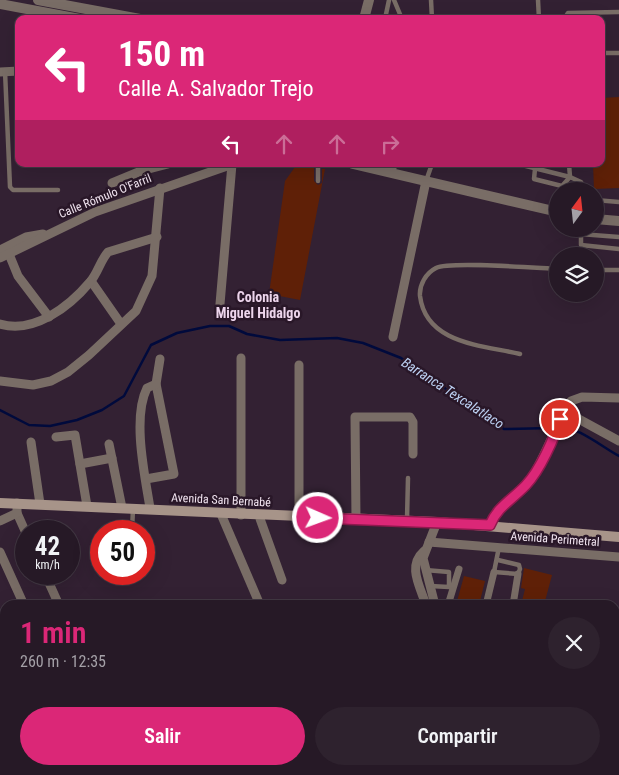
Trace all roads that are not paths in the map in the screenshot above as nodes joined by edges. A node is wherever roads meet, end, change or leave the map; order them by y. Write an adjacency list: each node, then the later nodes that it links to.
1 (38, 0): 10 (street)
2 (369, 0): 11 (street)
3 (389, 0): 12 (lane)
4 (394, 0): 13 (lane)
5 (431, 0): 14 (lane)
6 (538, 0): 15 (lane)
7 (6, 3): 9 (street)
8 (619, 12): 16 (lane)
9 (62, 15)
10 (119, 15)
11 (365, 15)
12 (386, 15)
13 (400, 15)
14 (432, 15)
15 (539, 15)
16 (567, 15)
17 (605, 53): 18 (lane)
18 (619, 53)
19 (3, 72): 35 (lane)
20 (141, 167): 33 (street)
21 (224, 167): 34 (street, Calle Rómulo O'Farril)
22 (233, 167): 51 (street, Calle Rómulo O'Farril)
23 (318, 167): 30 (lane)
24 (431, 167): 31 (lane)
25 (528, 167): 28 (lane)
26 (569, 167): 29 (lane)
27 (394, 168): 31 (street)
28 (535, 169): 29 (lane); 29 (lane)
29 (570, 177): 32 (lane)
30 (318, 181)
31 (426, 181): 38 (street); 55 (street)
32 (581, 182)
33 (112, 183)
34 (160, 188): 42 (street); 46 (street, Calle Rómulo O'Farril)
35 (58, 190)
36 (604, 201): 37 (lane)
37 (619, 202)
38 (549, 210)
39 (604, 220): 40 (street)
40 (619, 221)
41 (604, 235): 43 (lane)
42 (157, 237): 50 (street); 54 (street)
43 (619, 237)
44 (581, 238): 45 (lane)
45 (619, 249)
46 (3, 254): 52 (street)
47 (549, 269): 56 (lane)
48 (604, 270): 49 (lane)
49 (619, 270)
50 (92, 281): 52 (street); 54 (street)
51 (220, 304)
52 (49, 317): 53 (street)
53 (0, 324)
54 (120, 324): 60 (street)
55 (393, 337)
56 (520, 354)
57 (241, 358): 80 (street)
58 (160, 359): 61 (street)
59 (299, 365): 82 (street)
60 (0, 381)
61 (156, 384): 72 (street); 72 (street)
62 (619, 398): 63 (street)
63 (562, 415): 66 (street); 89 (street)
64 (56, 438): 70 (street)
65 (31, 442): 74 (street)
66 (619, 442)
67 (109, 444): 69 (street)
68 (414, 454): 83 (street)
69 (112, 458): 70 (street); 77 (street)
70 (80, 464): 75 (street)
71 (408, 478): 87 (lane)
72 (146, 479): 78 (street)
73 (0, 503): 76 (main road, Avenida San Bernabé)
74 (40, 504): 75 (main road, Avenida San Bernabé); 76 (main road, Avenida San Bernabé)
75 (87, 506): 77 (main road, Avenida San Bernabé)
76 (17, 508): 84 (street); 85 (street)
77 (128, 508): 78 (main road, Avenida San Bernabé); 86 (lane)
78 (150, 508): 79 (main road, Avenida San Bernabé)
79 (222, 514): 80 (main road, Avenida San Bernabé); 105 (street)
80 (241, 515): 81 (main road, Avenida San Bernabé)
81 (259, 516): 82 (main road, Avenida San Bernabé); 100 (street)
82 (299, 517): 83 (main road, Avenida San Bernabé)
83 (356, 519): 87 (main road, Avenida San Bernabé)
84 (0, 520)
85 (21, 520)
86 (130, 520)
87 (407, 521): 88 (main road, Avenida San Bernabé)
88 (437, 522): 89 (main road, Avenida San Bernabé); 91 (street)
89 (490, 525): 90 (main road, Avenida San Bernabé)
90 (619, 537)
91 (428, 545): 92 (street, Avenida Perimetral); 96 (street); 106 (street)
92 (499, 547): 94 (street, Avenida Perimetral); 95 (lane)
93 (0, 552): 103 (street)
94 (619, 557)
95 (498, 560): 98 (lane); 99 (lane)
96 (425, 570): 102 (street); 102 (lane)
97 (459, 570): 108 (street)
98 (494, 572): 99 (lane); 109 (street)
99 (518, 574): 110 (street)
100 (282, 580)
101 (50, 585): 104 (street)
102 (430, 586): 107 (street)
103 (22, 600)
104 (57, 600)
105 (258, 600)
106 (425, 600)
107 (434, 600)
108 (450, 600)
109 (487, 600)
110 (514, 600)

